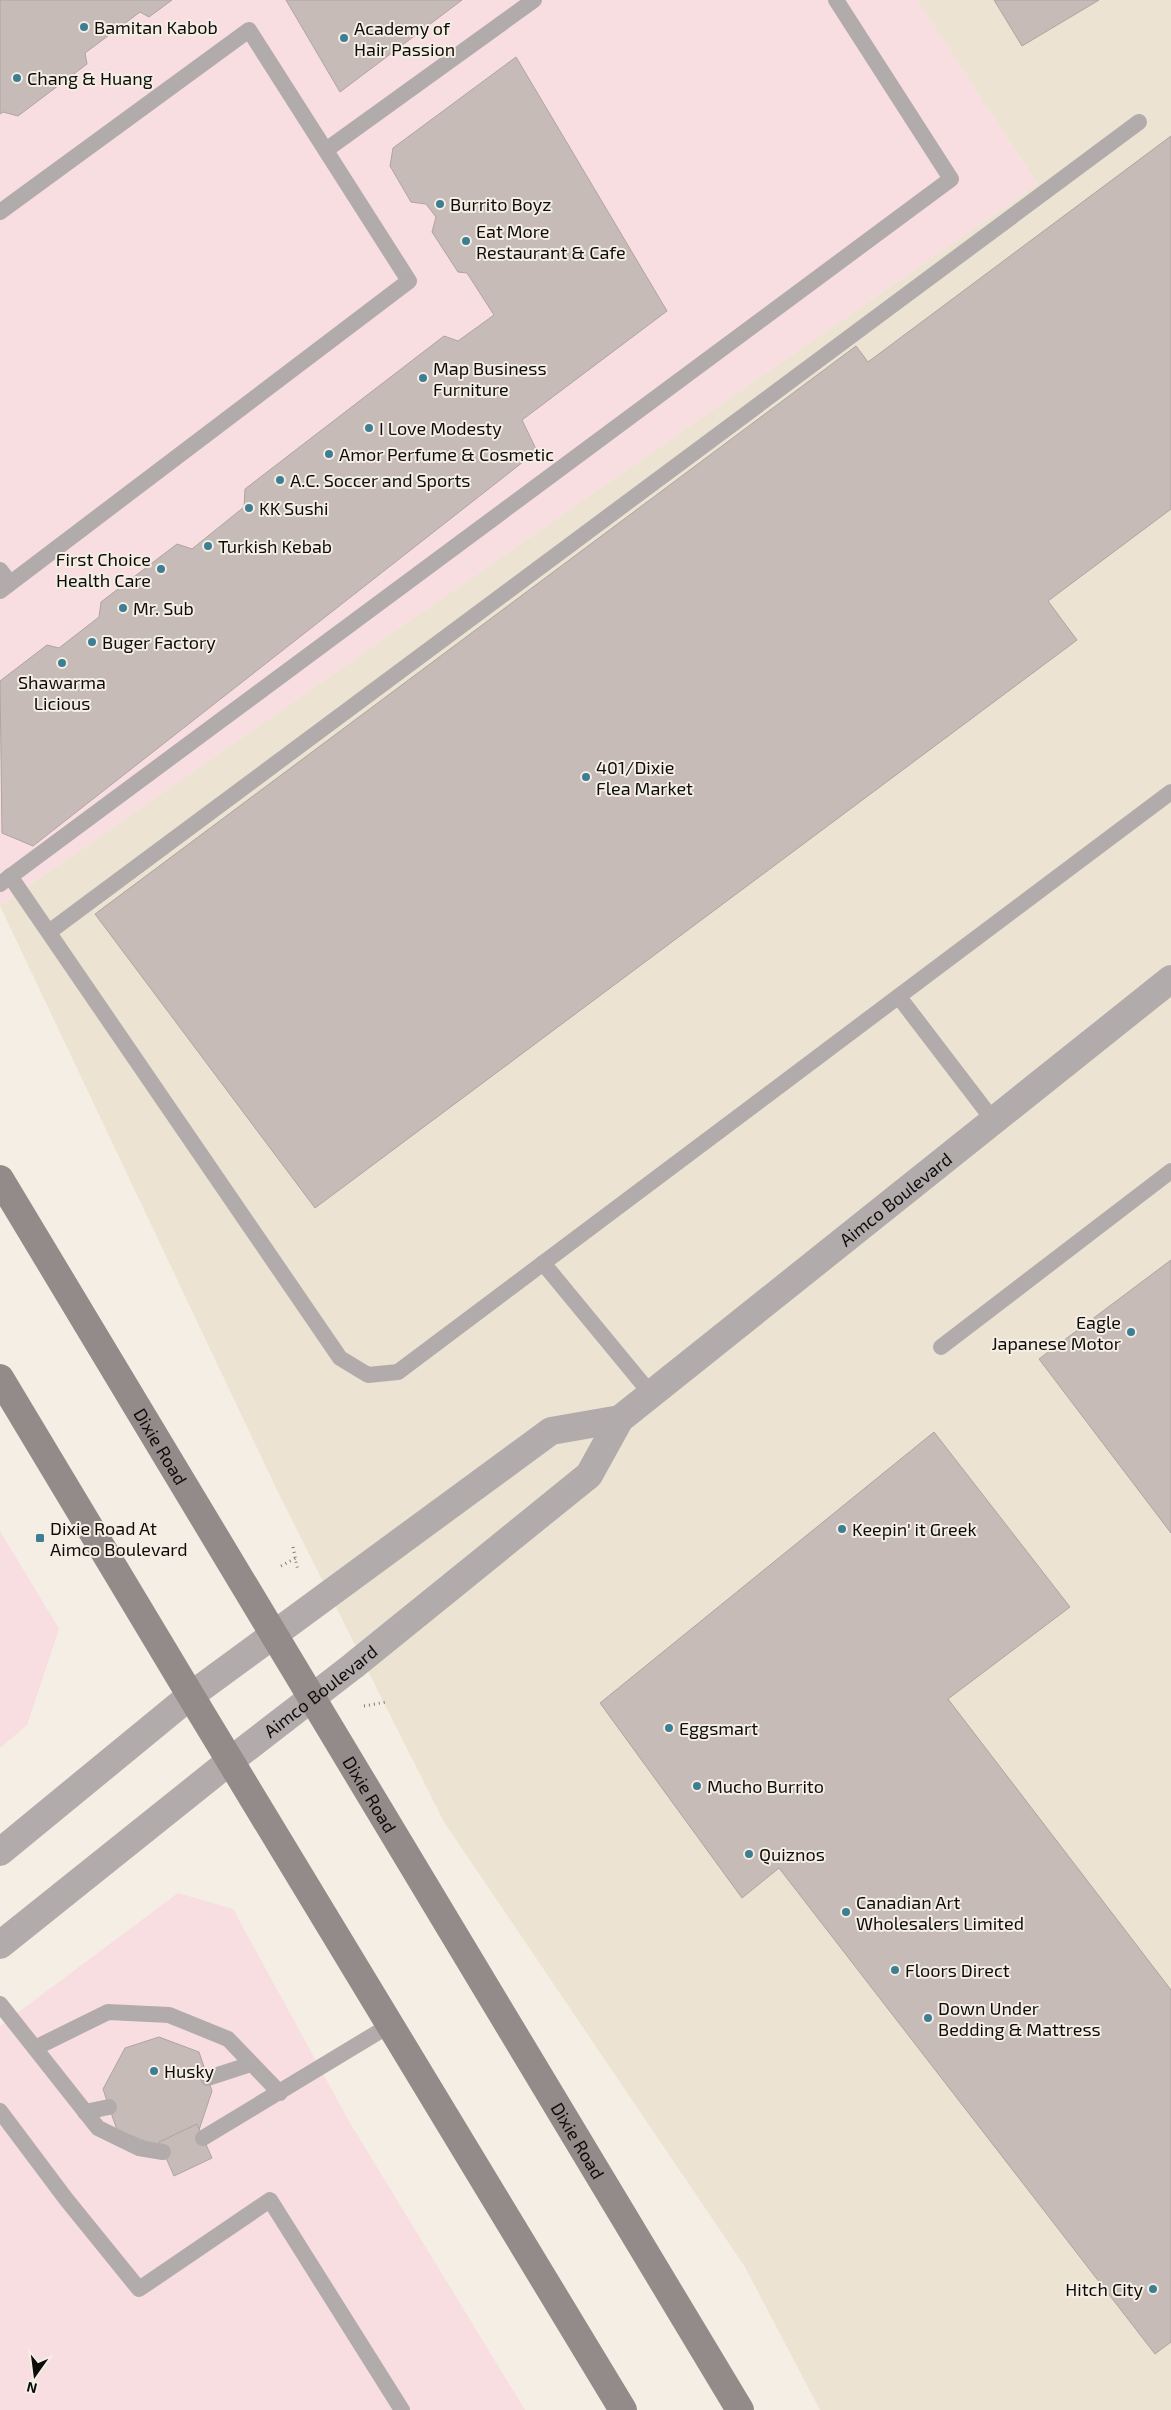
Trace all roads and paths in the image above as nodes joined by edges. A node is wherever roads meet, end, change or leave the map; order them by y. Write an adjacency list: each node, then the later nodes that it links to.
1 (534, 0): 4 (lane)
2 (836, 0): 9 (lane)
3 (1140, 122): 10 (lane)
4 (326, 150): 5 (lane); 7 (lane)
5 (0, 212)
6 (0, 570): 7 (lane)
7 (5, 587)
8 (1171, 792): 12 (lane)
9 (5, 880): 10 (lane)
10 (49, 932): 16 (lane)
11 (1171, 979): 13 (street, Aimco Boulevard)
12 (899, 997): 13 (lane); 16 (lane)
13 (993, 1120): 19 (street, Aimco Boulevard)
14 (1171, 1171): 17 (lane)
15 (0, 1179): 25 (main road, Dixie Road)
16 (543, 1263): 19 (lane)
17 (941, 1347)
18 (0, 1378): 26 (main road)
19 (651, 1394): 20 (street, Aimco Boulevard)
20 (620, 1419): 25 (street, Aimco Boulevard); 27 (street, Aimco Boulevard)
21 (293, 1547): 22 (path)
22 (296, 1558): 23 (path); 24 (path)
23 (281, 1566)
24 (298, 1572)
25 (274, 1634): 26 (street, Aimco Boulevard); 27 (main road, Dixie Road)
26 (190, 1696): 30 (main road); 31 (street, Aimco Boulevard)
27 (312, 1699): 30 (street, Aimco Boulevard); 46 (main road, Dixie Road)
28 (386, 1702): 29 (path)
29 (364, 1706)
30 (230, 1761): 32 (street, Aimco Boulevard); 34 (main road)
31 (0, 1852)
32 (0, 1945)
33 (0, 2004): 35 (lane)
34 (390, 2025): 38 (lane); 45 (main road)
35 (35, 2048): 36 (lane); 41 (lane)
36 (251, 2064): 37 (lane); 38 (lane)
37 (208, 2078)
38 (280, 2093): 42 (lane)
39 (109, 2107): 41 (lane)
40 (0, 2111): 44 (lane)
41 (85, 2112): 43 (lane)
42 (203, 2138)
43 (163, 2152)
44 (402, 2410)
45 (623, 2410)
46 (740, 2410)

